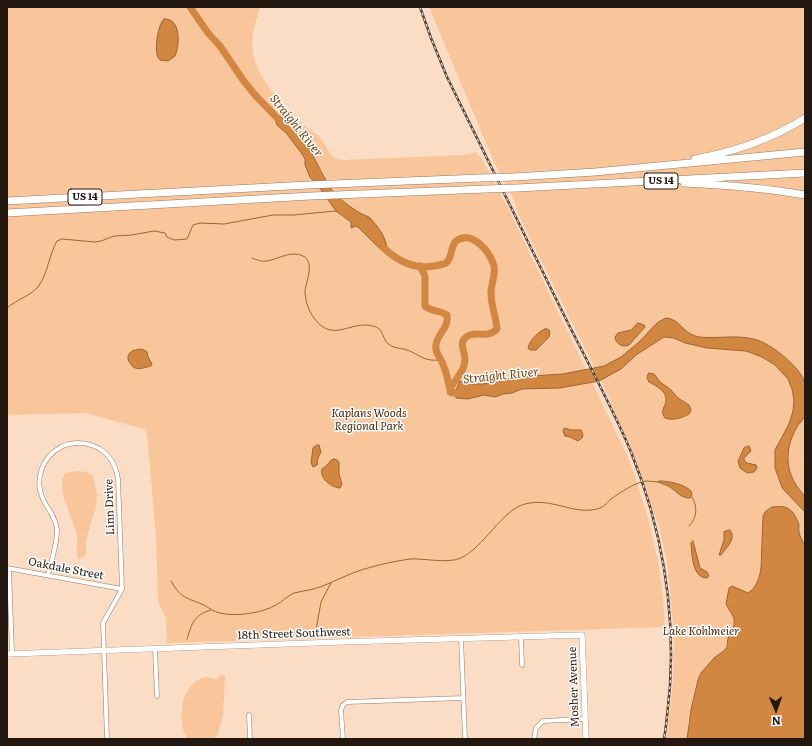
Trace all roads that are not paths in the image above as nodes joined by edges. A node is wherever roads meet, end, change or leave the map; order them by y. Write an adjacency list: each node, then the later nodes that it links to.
1 (805, 118): 3 (highway)
2 (805, 152): 3 (highway, US 14)
3 (637, 168): 7 (highway, US 14, bridge)
4 (805, 173): 5 (highway, US 14)
5 (640, 182): 6 (highway); 8 (highway, US 14, bridge)
6 (805, 195)
7 (7, 201)
8 (87, 208): 9 (highway, US 14); 10 (highway)
9 (7, 213)
10 (7, 217)
11 (8, 568): 12 (street, Oakdale Street); 19 (street)
12 (48, 575): 13 (street, Oakdale Street); 13 (street, Linn Drive)
13 (122, 589): 18 (street)
14 (582, 635): 15 (street, 18th Street Southwest); 24 (street, Mosher Avenue)
15 (521, 636): 16 (street, 18th Street Southwest); 20 (street)
16 (461, 638): 17 (street, 18th Street Southwest); 22 (street)
17 (155, 649): 18 (street, 18th Street Southwest); 21 (street)
18 (104, 651): 19 (street, 18th Street Southwest); 25 (street)
19 (10, 654)
20 (522, 665)
21 (158, 696)
22 (464, 698): 27 (street); 28 (street)
23 (249, 715): 26 (street)
24 (585, 719): 29 (street); 30 (street, Mosher Avenue)
25 (107, 739)
26 (250, 739)
27 (343, 739)
28 (465, 739)
29 (534, 739)
30 (586, 739)

